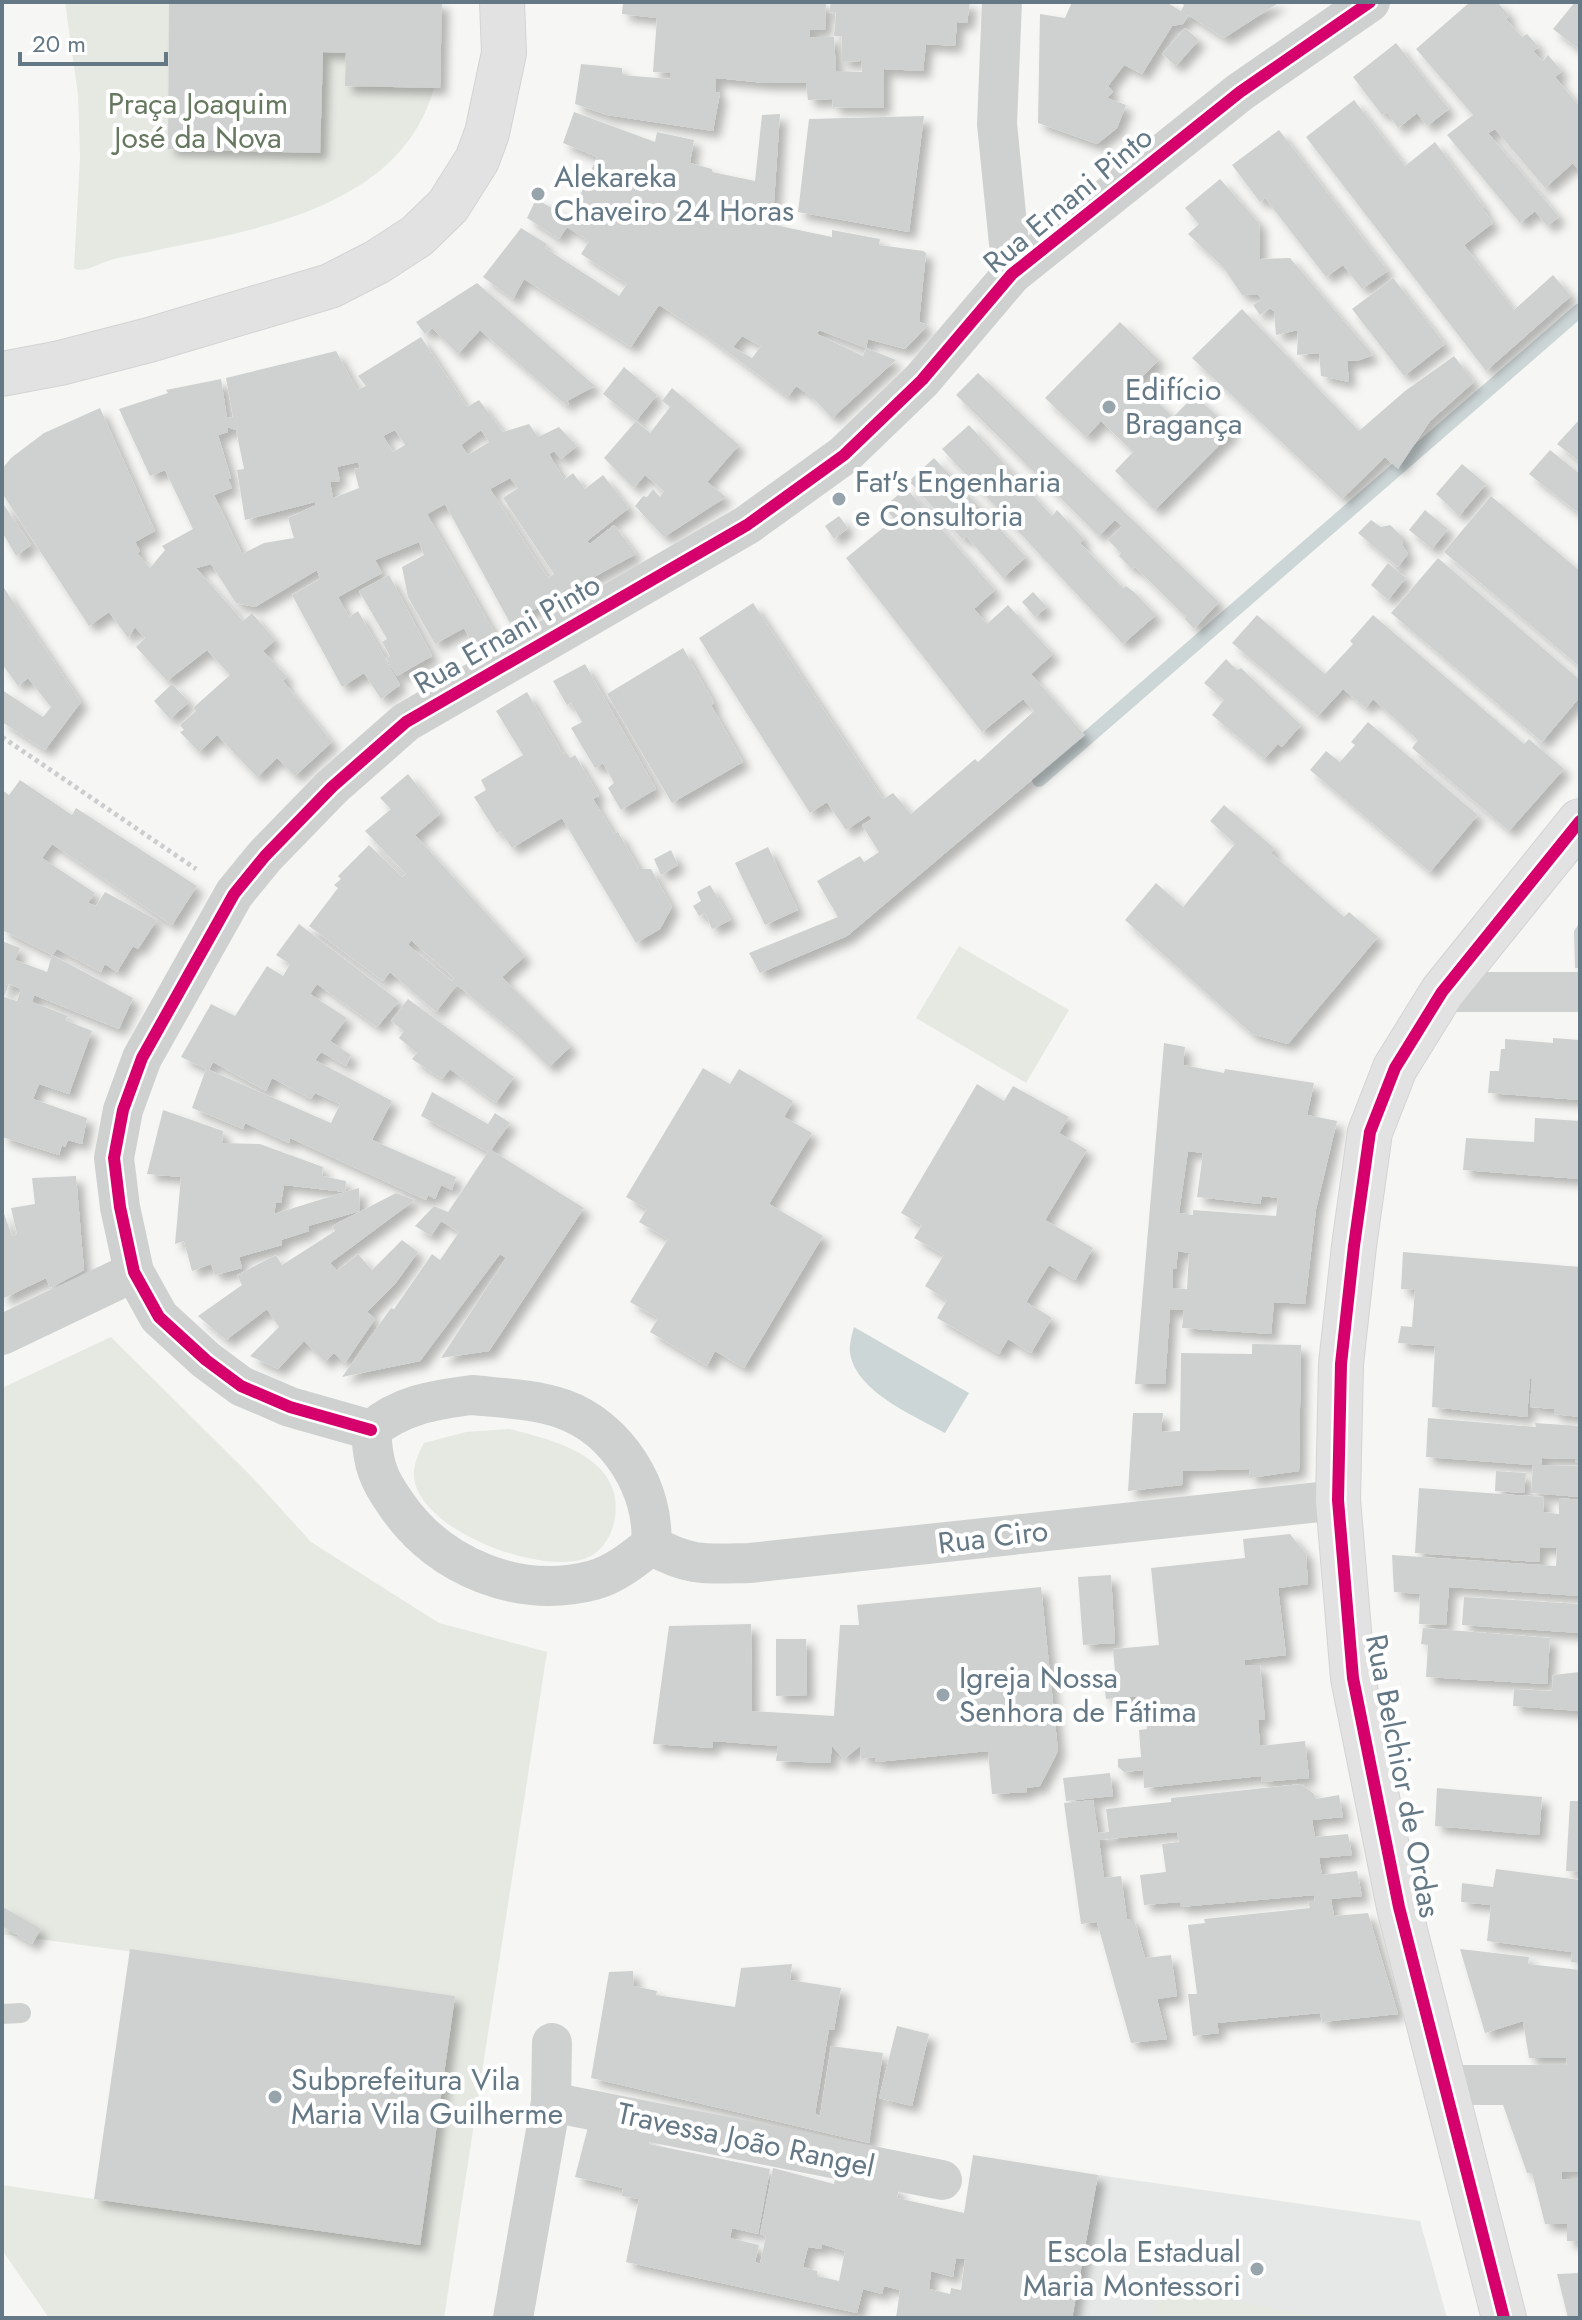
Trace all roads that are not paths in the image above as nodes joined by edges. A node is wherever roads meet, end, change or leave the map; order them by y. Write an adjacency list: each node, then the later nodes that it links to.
1 (502, 2): 5 (street)
2 (1002, 2): 4 (street)
3 (1370, 2): 4 (street, Rua Ernani Pinto)
4 (1012, 274): 9 (street, Rua Ernani Pinto)
5 (2, 374)
6 (1580, 821): 7 (street, Rua Belchior de Ordas)
7 (1442, 992): 8 (street); 12 (street, Rua Belchior de Ordas)
8 (1580, 992)
9 (134, 1272): 10 (street); 11 (street, Rua Ernani Pinto)
10 (2, 1335)
11 (371, 1430): 13 (street); 13 (street)
12 (1338, 1500): 13 (street, Rua Ciro); 15 (street, Rua Belchior de Ordas)
13 (651, 1545)
14 (552, 2043): 17 (street)
15 (1446, 2085): 16 (street); 20 (street, Rua Belchior de Ordas)
16 (1580, 2085)
17 (551, 2102): 18 (street, Travessa João Rangel); 19 (street)
18 (942, 2180)
19 (513, 2318)
20 (1504, 2318)

